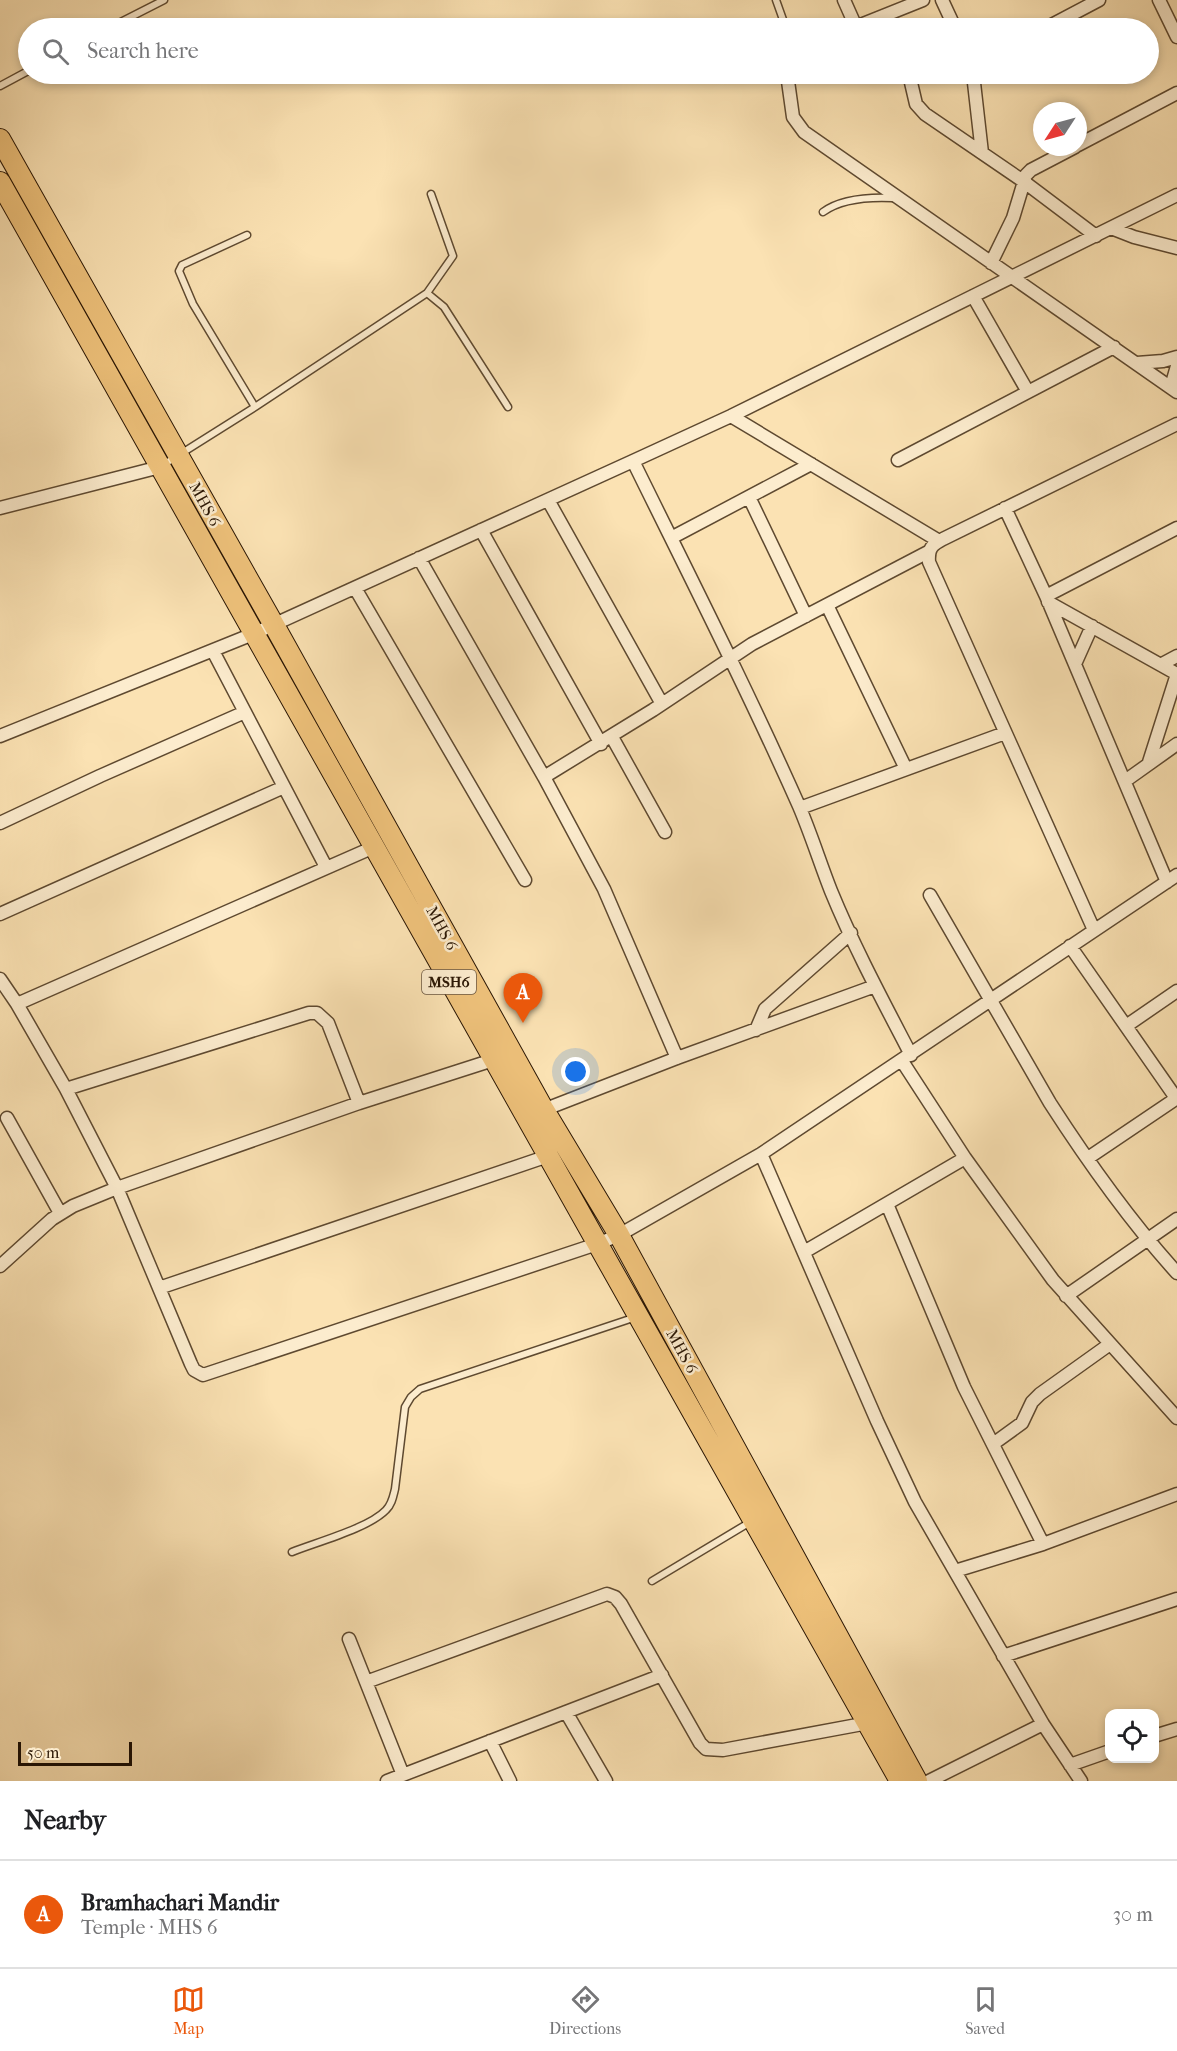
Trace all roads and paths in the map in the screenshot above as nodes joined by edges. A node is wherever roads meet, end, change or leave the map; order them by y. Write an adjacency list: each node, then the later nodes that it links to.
1 (164, 0): 9 (lane)
2 (776, 0): 10 (lane)
3 (844, 0): 11 (street)
4 (923, 0): 8 (street)
5 (942, 0): 14 (street)
6 (1099, 0): 15 (street)
7 (1159, 0): 16 (street)
8 (886, 15): 12 (street); 13 (street)
9 (129, 18)
10 (782, 18)
11 (851, 18)
12 (879, 18)
13 (887, 18)
14 (950, 18)
15 (1066, 18)
16 (1176, 32)
17 (18, 76): 21 (lane)
18 (788, 84): 31 (street)
19 (912, 84): 25 (street)
20 (974, 84): 25 (street)
21 (0, 86)
22 (1177, 93): 24 (street)
23 (0, 139): 51 (main road, MHS 6)
24 (1087, 140)
25 (982, 153): 28 (street)
26 (1057, 156): 28 (street)
27 (0, 182): 55 (main road, MSH6)
28 (1023, 182): 35 (street); 37 (street)
29 (431, 194): 39 (lane)
30 (1177, 195): 33 (street)
31 (900, 198): 32 (lane); 37 (street)
32 (823, 212)
33 (1111, 228): 35 (street); 36 (street)
34 (247, 235): 47 (lane)
35 (1096, 236): 38 (street)
36 (1177, 248)
37 (991, 263): 38 (street)
38 (1013, 278): 40 (street); 41 (street)
39 (427, 293): 47 (lane); 48 (lane)
40 (973, 296): 46 (street); 49 (street)
41 (1114, 347): 43 (street); 46 (street)
42 (1177, 357): 43 (street)
43 (1137, 363): 45 (street)
44 (1177, 366): 45 (street)
45 (1174, 390)
46 (1028, 392): 52 (street)
47 (255, 407): 51 (lane)
48 (508, 408)
49 (730, 416): 53 (street); 54 (street)
50 (1177, 424): 59 (street)
51 (178, 455): 55 (lane); 70 (main road, MHS 6)
52 (898, 460)
53 (633, 461): 57 (street); 62 (street)
54 (811, 464): 56 (street); 63 (street)
55 (160, 467): 58 (street); 72 (main road, MSH6)
56 (749, 496): 62 (street); 69 (street)
57 (548, 500): 61 (street); 78 (street)
58 (0, 508)
59 (1005, 508): 63 (street); 67 (street)
60 (1177, 528): 67 (street)
61 (481, 530): 65 (street); 83 (street)
62 (671, 538): 75 (street)
63 (939, 541): 64 (street)
64 (928, 552): 68 (street); 80 (street)
65 (419, 558): 66 (street); 87 (street)
66 (355, 588): 70 (street); 96 (street)
67 (1047, 599): 71 (street); 76 (street)
68 (826, 605): 69 (street); 86 (street)
69 (806, 616): 75 (street)
70 (274, 625): 72 (street); 115 (main road, MHS 6)
71 (1092, 626): 76 (street); 77 (street)
72 (254, 634): 73 (street); 93 (main road, MSH6)
73 (213, 651): 79 (street); 81 (street)
74 (1177, 656): 77 (street)
75 (731, 659): 78 (street); 90 (street)
76 (1075, 664): 88 (street)
77 (1162, 664): 85 (street)
78 (662, 704): 82 (street)
79 (245, 712): 89 (street); 91 (street)
80 (1005, 733): 86 (street); 99 (street)
81 (0, 736)
82 (612, 736): 83 (street); 92 (street)
83 (601, 744): 87 (street)
84 (1177, 744): 85 (street)
85 (1149, 762): 88 (street)
86 (906, 769): 90 (street)
87 (544, 777): 109 (street)
88 (1125, 781): 95 (street)
89 (284, 787): 94 (street); 98 (street)
90 (800, 808): 100 (street)
91 (0, 823)
92 (665, 832)
93 (374, 847): 94 (street); 111 (main road, MSH6)
94 (326, 867): 106 (street)
95 (1172, 878): 99 (street)
96 (525, 880)
97 (930, 895): 105 (street)
98 (0, 914)
99 (1094, 930): 101 (street)
100 (851, 933): 103 (street); 108 (street)
101 (1070, 946): 105 (street); 107 (street)
102 (0, 979): 106 (street)
103 (875, 986): 108 (street); 110 (street)
104 (1177, 991): 107 (street)
105 (990, 1000): 110 (street); 120 (street)
106 (17, 1004): 112 (street)
107 (1126, 1026): 113 (street)
108 (756, 1030): 109 (street)
109 (677, 1058): 115 (street)
110 (907, 1058): 117 (street); 119 (street)
111 (493, 1060): 114 (street); 115 (main road, MSH6)
112 (66, 1089): 114 (street); 121 (street)
113 (1177, 1098): 120 (street)
114 (359, 1103): 121 (street)
115 (535, 1114): 118 (main road, MSH6); 125 (main road, MHS 6)
116 (7, 1118): 123 (street)
117 (761, 1154): 125 (street); 128 (street)
118 (548, 1156): 127 (main road, MSH6); 131 (street)
119 (965, 1158): 122 (street); 132 (street)
120 (1088, 1158): 126 (street)
121 (117, 1188): 123 (street); 131 (street)
122 (887, 1204): 128 (street); 136 (street)
123 (60, 1213): 129 (street)
124 (1177, 1219): 126 (street)
125 (619, 1235): 127 (street); 161 (main road, MHS 6)
126 (1146, 1239): 130 (street); 132 (street)
127 (597, 1244): 131 (street); 133 (main road, MSH6)
128 (804, 1252): 141 (street)
129 (1, 1263)
130 (1177, 1273)
131 (159, 1288)
132 (1066, 1296): 134 (street)
133 (638, 1316): 138 (main road, MSH6); 140 (lane)
134 (1110, 1344): 135 (street); 136 (street)
135 (1177, 1418)
136 (993, 1444): 139 (street)
137 (1177, 1494): 139 (street)
138 (753, 1520): 142 (lane); 149 (main road, MSH6)
139 (1043, 1544): 141 (street)
140 (292, 1552)
141 (955, 1571): 145 (street)
142 (652, 1581)
143 (1177, 1599): 145 (street)
144 (349, 1639): 147 (street)
145 (1003, 1656): 150 (street)
146 (662, 1675): 147 (street); 148 (street); 149 (street)
147 (366, 1682): 156 (street)
148 (566, 1712): 153 (street); 159 (street)
149 (868, 1723): 160 (main road, MSH6)
150 (1043, 1725): 155 (street); 162 (street)
151 (1177, 1729): 152 (street)
152 (1159, 1735)
153 (490, 1741): 156 (street); 158 (street)
154 (1105, 1753): 155 (street)
155 (1070, 1764): 163 (street)
156 (403, 1775): 157 (street)
157 (387, 1781)
158 (510, 1781)
159 (606, 1781)
160 (900, 1781)
161 (917, 1781)
162 (929, 1781)
163 (1081, 1781)

